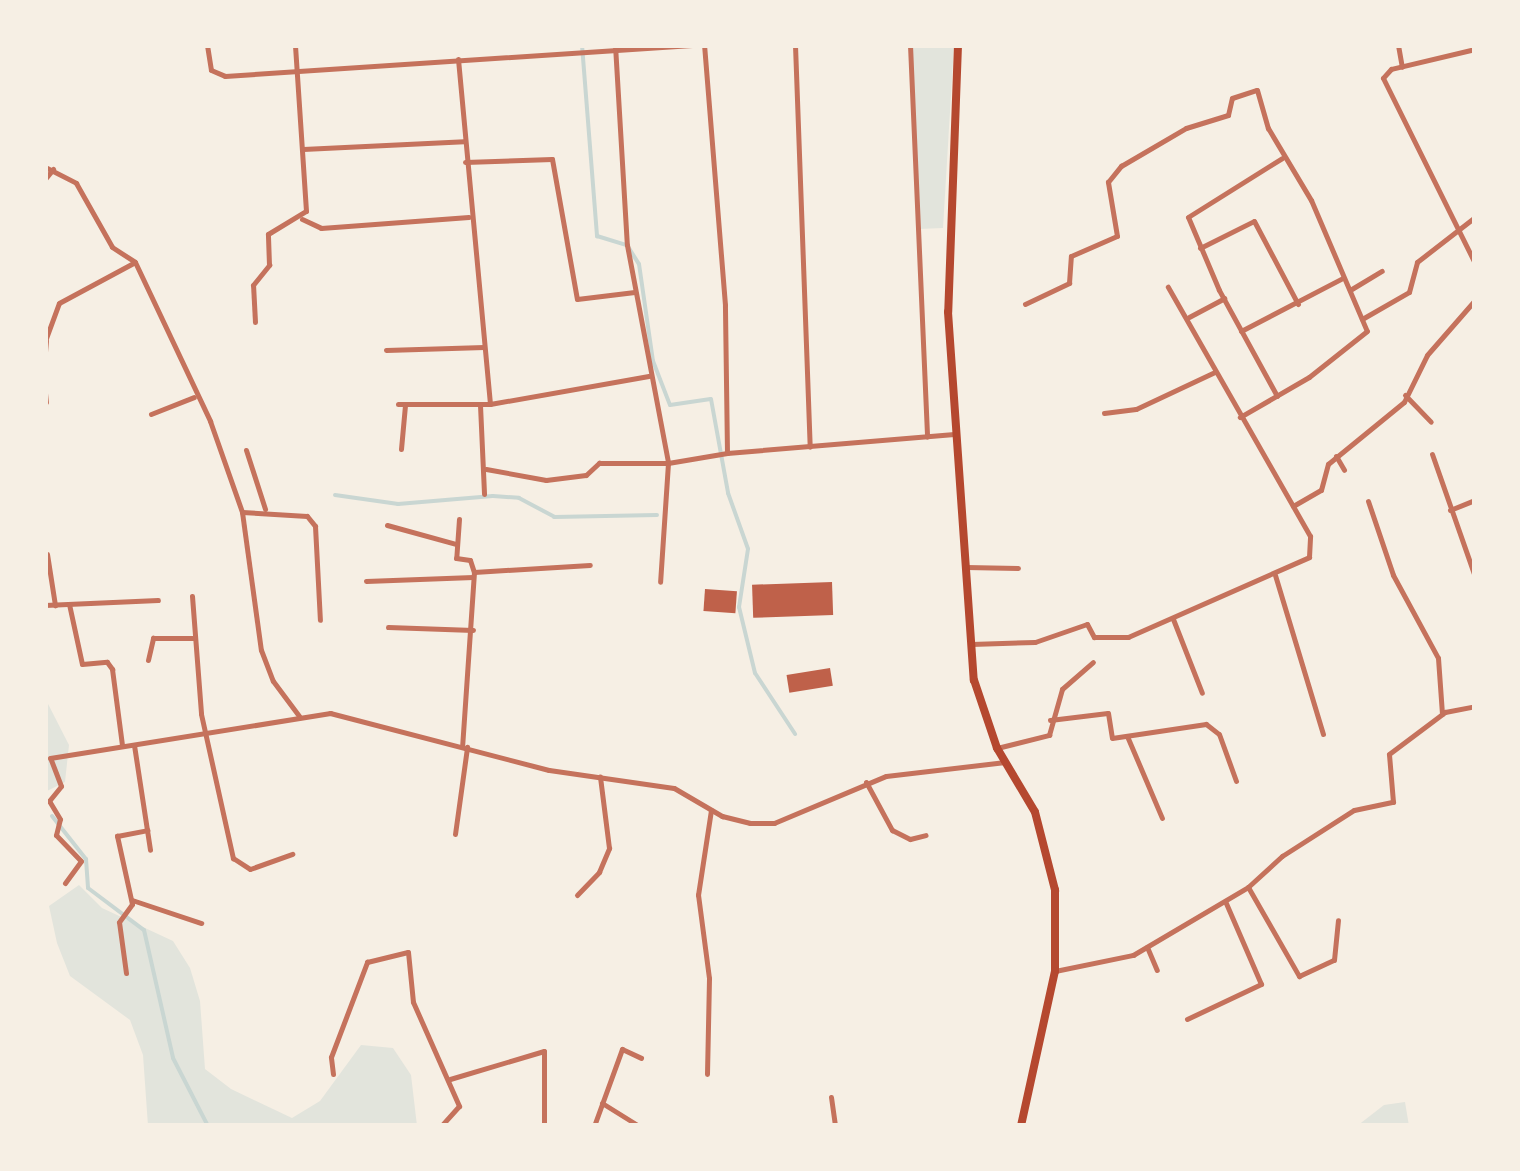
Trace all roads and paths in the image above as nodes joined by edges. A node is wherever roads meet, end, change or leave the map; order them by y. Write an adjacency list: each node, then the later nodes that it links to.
1 (207, 45): 15 (street)
2 (295, 45): 15 (street)
3 (563, 45): 12 (street)
4 (696, 45): 10 (street)
5 (704, 45): 64 (street)
6 (795, 45): 61 (street)
7 (910, 45): 60 (street)
8 (958, 45): 59 (main road)
9 (1398, 45): 14 (street)
10 (615, 48): 12 (street); 33 (street)
11 (1475, 49): 14 (street)
12 (564, 54): 13 (street)
13 (458, 59): 15 (street); 16 (street)
14 (1402, 67): 25 (street)
15 (297, 69): 17 (street)
16 (464, 141): 17 (street); 19 (street)
17 (303, 148): 24 (street)
18 (1282, 158): 26 (street); 30 (street); 36 (street)
19 (465, 162): 22 (street); 33 (street)
20 (49, 168): 21 (street); 27 (street)
21 (45, 179)
22 (469, 216): 24 (street); 43 (street)
23 (1475, 217): 25 (street)
24 (302, 219): 40 (street)
25 (1456, 232): 28 (street); 39 (street)
26 (1200, 248): 34 (street); 37 (street)
27 (135, 262): 42 (street); 51 (street)
28 (1475, 263)
29 (1382, 271): 32 (street)
30 (1343, 278): 32 (street); 37 (street)
31 (1168, 288): 38 (street)
32 (1348, 290): 39 (street)
33 (636, 292): 47 (street)
34 (1224, 298): 38 (street); 41 (street)
35 (1475, 300): 49 (street)
36 (1025, 304)
37 (1298, 304): 41 (street)
38 (1189, 317): 46 (street)
39 (1362, 319): 50 (street)
40 (254, 322)
41 (1240, 331): 50 (street)
42 (46, 341): 45 (street)
43 (484, 347): 44 (street); 54 (street)
44 (386, 350)
45 (45, 352)
46 (1215, 372): 55 (street); 57 (street)
47 (649, 376): 54 (street); 67 (street)
48 (45, 393): 52 (street)
49 (1405, 395): 58 (street); 66 (street)
50 (1277, 396): 57 (street)
51 (194, 397): 56 (street); 76 (street)
52 (46, 402)
53 (480, 404): 54 (street); 62 (street); 68 (street)
54 (490, 404)
55 (1104, 413)
56 (151, 414)
57 (1240, 417): 73 (street)
58 (1430, 422)
59 (954, 434): 60 (street); 82 (main road)
60 (927, 437): 61 (street)
61 (810, 446): 64 (street)
62 (401, 449)
63 (246, 450): 74 (street)
64 (726, 452): 67 (street)
65 (1432, 454): 75 (street)
66 (1336, 456): 69 (street); 73 (street)
67 (668, 463): 68 (street); 88 (street)
68 (486, 469): 70 (street)
69 (1344, 470)
70 (484, 494)
71 (1475, 500): 75 (street)
72 (1368, 501): 104 (street)
73 (1293, 506): 85 (street)
74 (265, 510): 76 (street); 95 (street)
75 (1450, 510): 86 (street)
76 (242, 512): 105 (street)
77 (459, 519): 79 (street)
78 (387, 525): 79 (street)
79 (456, 544): 84 (street)
80 (47, 554): 91 (street)
81 (590, 565): 84 (street)
82 (963, 567): 83 (street); 99 (main road)
83 (1018, 568)
84 (474, 574): 87 (street); 97 (street)
85 (1276, 575): 94 (street); 108 (street)
86 (1475, 577)
87 (366, 581)
88 (660, 582)
89 (192, 596): 98 (street)
90 (158, 600): 92 (street)
91 (55, 604): 92 (street); 93 (street)
92 (69, 604): 111 (street)
93 (45, 605)
94 (1173, 619): 99 (street); 102 (street)
95 (320, 620)
96 (388, 627): 97 (street)
97 (473, 630): 112 (street)
98 (194, 638): 100 (street); 107 (street)
99 (971, 644): 113 (main road)
100 (148, 660)
101 (1093, 662): 106 (street)
102 (1202, 693)
103 (1475, 706): 104 (street)
104 (1442, 714): 127 (street)
105 (300, 717): 107 (street); 112 (street)
106 (1050, 720): 109 (street); 113 (street)
107 (205, 734): 110 (street); 125 (street)
108 (1322, 734)
109 (1127, 736): 117 (street); 120 (street)
110 (134, 744): 111 (street); 121 (street)
111 (122, 745): 114 (street)
112 (465, 746): 116 (street); 122 (street)
113 (997, 748): 115 (main road)
114 (48, 757): 126 (street)
115 (1006, 762): 118 (street); 135 (main road)
116 (600, 777): 119 (street); 128 (street)
117 (1236, 781)
118 (866, 782): 119 (street); 123 (street)
119 (711, 810): 140 (street)
120 (1162, 818)
121 (147, 830): 124 (street); 130 (street)
122 (455, 834)
123 (926, 835)
124 (150, 850)
125 (292, 854)
126 (66, 883)
127 (1248, 887): 129 (street); 131 (street)
128 (577, 895)
129 (1224, 900): 133 (street); 137 (street)
130 (132, 902): 132 (street); 136 (street)
131 (1338, 920)
132 (201, 923)
133 (1147, 947): 134 (street); 135 (street)
134 (1157, 970)
135 (1055, 971): 150 (main road)
136 (126, 973)
137 (1187, 1019)
138 (642, 1058): 143 (street)
139 (333, 1074): 141 (street)
140 (706, 1074)
141 (450, 1079): 144 (street); 145 (street)
142 (830, 1097): 149 (street)
143 (602, 1103): 146 (street); 147 (street)
144 (441, 1126)
145 (544, 1126)
146 (594, 1126)
147 (639, 1126): 148 (street)
148 (672, 1126)
149 (835, 1126)
150 (1021, 1126)

